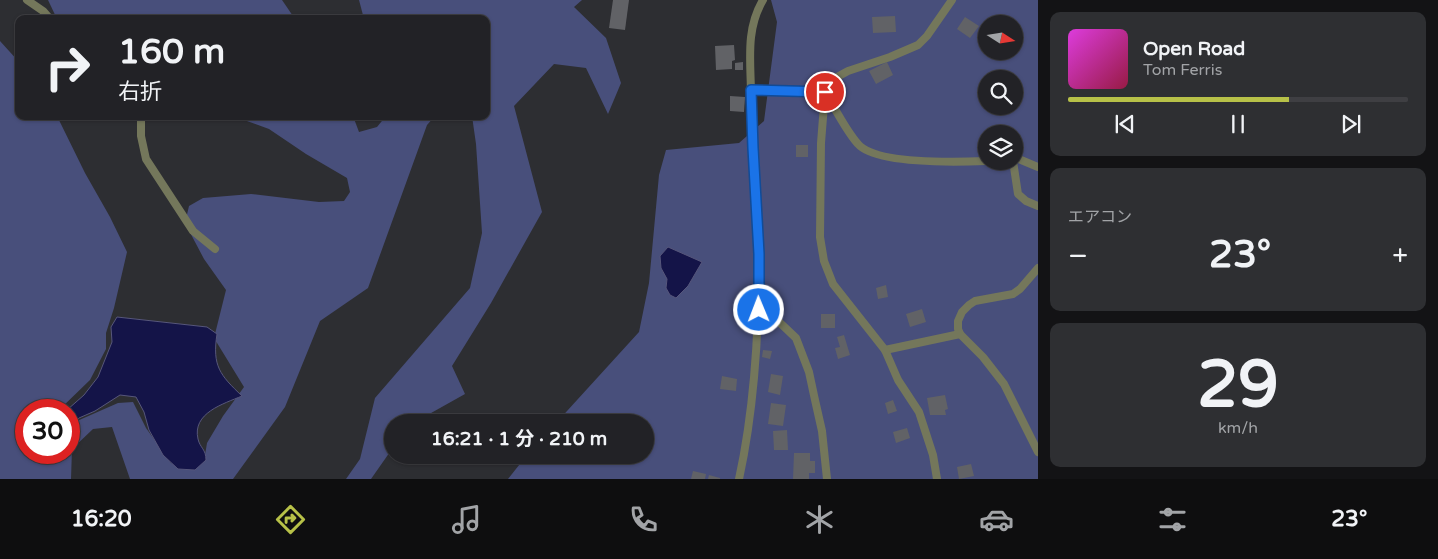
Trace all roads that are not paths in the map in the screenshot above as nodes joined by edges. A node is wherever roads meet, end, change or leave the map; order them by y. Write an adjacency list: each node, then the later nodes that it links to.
1 (27, 0): 4 (street)
2 (763, 0): 5 (street)
3 (952, 0): 6 (street)
4 (46, 15)
5 (751, 90): 6 (street); 15 (street)
6 (825, 92): 9 (street); 17 (street)
7 (141, 120): 13 (street)
8 (1023, 160): 10 (street)
9 (978, 161)
10 (1038, 166)
11 (1014, 170): 12 (street)
12 (1038, 206)
13 (215, 249)
14 (1038, 268): 16 (street)
15 (759, 304): 19 (street); 20 (street)
16 (960, 334): 17 (street); 18 (street)
17 (885, 350): 21 (street)
18 (1038, 452)
19 (739, 479)
20 (827, 479)
21 (937, 479)

